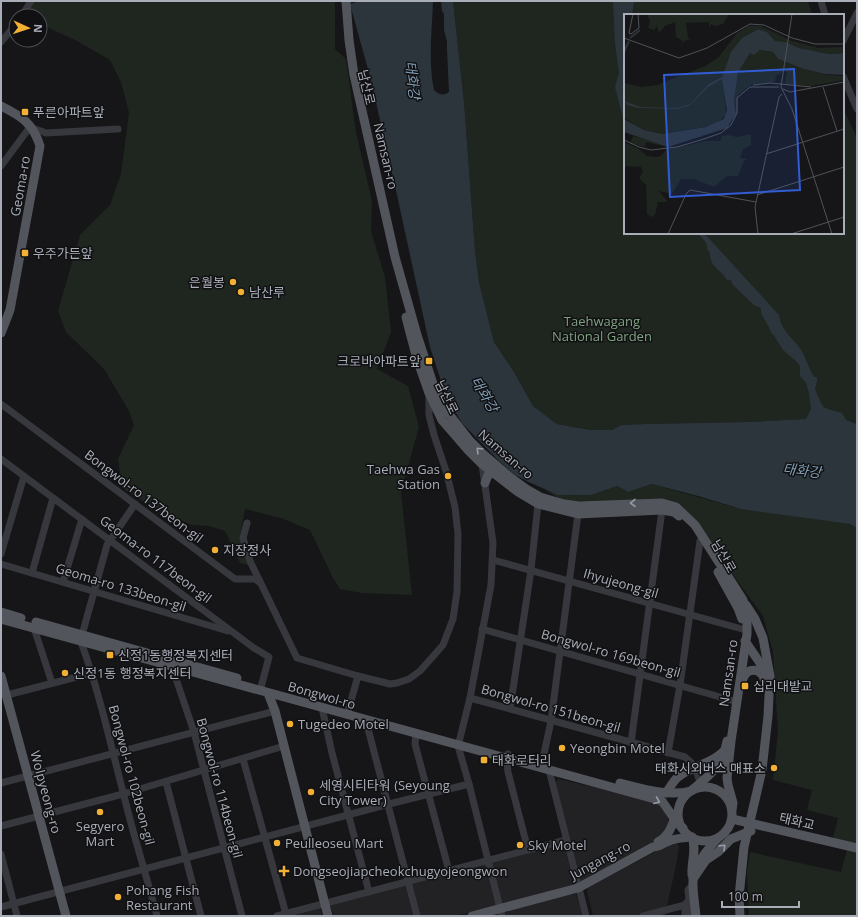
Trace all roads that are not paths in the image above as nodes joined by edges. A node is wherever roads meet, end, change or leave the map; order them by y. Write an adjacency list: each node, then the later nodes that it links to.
1 (343, 1): 18 (main road, 남산로)
2 (346, 1): 17 (main road, Namsan-ro)
3 (821, 1): 5 (street)
4 (857, 13): 7 (street)
5 (825, 14)
6 (8, 34): 8 (street)
7 (844, 39)
8 (1, 42)
9 (844, 78): 11 (street)
10 (1, 106): 12 (main road, Geoma-ro)
11 (857, 109)
12 (30, 127): 13 (street); 14 (street); 16 (main road, Geoma-ro)
13 (118, 129)
14 (4, 156): 15 (street)
15 (1, 166)
16 (2, 328)
17 (433, 384): 18 (street); 45 (main road, Namsan-ro, one-way to 17)
18 (429, 393): 20 (main road, 남산로); 21 (street)
19 (1, 404): 28 (street, Bongwol-ro 137beon-gil)
20 (448, 427): 21 (street); 23 (main road, 남산로)
21 (434, 435): 64 (street)
22 (1, 459): 25 (street, Geoma-ro 117beon-gil)
23 (482, 464): 24 (main road, 남산로); 26 (street)
24 (494, 473): 26 (main road); 29 (main road, 남산로)
25 (24, 476): 27 (street, Geoma-ro 117beon-gil); 36 (street)
26 (485, 483): 37 (street)
27 (53, 498): 32 (street, Geoma-ro 117beon-gil); 40 (street)
28 (135, 504): 34 (street); 43 (street, Bongwol-ro 137beon-gil)
29 (538, 504): 31 (main road, 남산로); 39 (street)
30 (662, 510): 31 (main road, 남산로); 35 (main road, 남산로); 46 (street)
31 (578, 514): 41 (street)
32 (82, 519): 34 (street, Geoma-ro 117beon-gil); 42 (street)
33 (247, 523): 43 (street)
34 (109, 540): 44 (street); 53 (street, Geoma-ro 117beon-gil)
35 (700, 541): 48 (street); 51 (main road, 남산로)
36 (1, 554)
37 (493, 560): 39 (street, Ihyujeong-gil); 52 (street)
38 (1, 564): 40 (street, Geoma-ro 133beon-gil)
39 (531, 570): 41 (street, Ihyujeong-gil); 55 (street)
40 (32, 573): 42 (street, Geoma-ro 133beon-gil)
41 (570, 581): 46 (street, Ihyujeong-gil); 58 (street)
42 (63, 582): 44 (street, Geoma-ro 133beon-gil)
43 (259, 582): 64 (street)
44 (94, 592): 53 (street, Geoma-ro 133beon-gil); 54 (street)
45 (743, 600): 57 (main road, Namsan-ro); 59 (main road)
46 (650, 604): 48 (street, Ihyujeong-gil); 62 (street)
47 (1, 612): 54 (main road)
48 (690, 615): 51 (street, Ihyujeong-gil); 67 (street)
49 (1, 619): 50 (main road, Bongwol-ro)
50 (34, 628): 54 (main road, Bongwol-ro); 66 (street)
51 (742, 631): 57 (main road, 남산로)
52 (482, 632): 55 (street, Bongwol-ro 169beon-gil); 71 (street)
53 (234, 633): 69 (street, Geoma-ro 117beon-gil)
54 (82, 639): 56 (main road, Bongwol-ro); 61 (street, Bongwol-ro 102beon-gil)
55 (520, 640): 58 (street, Bongwol-ro 169beon-gil); 74 (street)
56 (99, 643): 60 (main road, Bongwol-ro); 69 (main road)
57 (744, 644): 59 (main road); 65 (main road, 남산로); 68 (main road, Namsan-ro); 72 (main road)
58 (560, 651): 62 (street, Bongwol-ro 169beon-gil); 78 (street)
59 (766, 651): 77 (main road)
60 (172, 667): 69 (main road, Bongwol-ro); 80 (street, Bongwol-ro 114beon-gil)
61 (92, 673): 66 (street); 86 (street, Bongwol-ro 102beon-gil)
62 (640, 674): 67 (street, Bongwol-ro 169beon-gil); 82 (street)
63 (1, 676): 70 (main road, Wolpyeong-ro)
64 (358, 676): 76 (street)
65 (764, 676): 68 (main road); 77 (main road)
66 (52, 683): 70 (street)
67 (680, 685): 72 (street, Bongwol-ro 169beon-gil); 87 (street)
68 (739, 688): 105 (main road, Namsan-ro)
69 (263, 690): 73 (main road, Bongwol-ro); 75 (main road); 76 (main road)
70 (5, 698): 93 (main road, Wolpyeong-ro)
71 (470, 698): 74 (street, Bongwol-ro 151beon-gil); 83 (street, Bongwol-ro 151beon-gil)
72 (734, 701): 85 (main road)
73 (322, 708): 76 (main road, Bongwol-ro); 104 (street)
74 (510, 709): 78 (street, Bongwol-ro 151beon-gil)
75 (275, 711): 80 (street); 84 (main road)
76 (347, 712): 79 (main road, Bongwol-ro); 83 (main road)
77 (768, 716): 130 (main road)
78 (551, 720): 82 (street, Bongwol-ro 151beon-gil); 90 (street)
79 (366, 721): 81 (main road, Bongwol-ro); 102 (street)
80 (194, 732): 86 (street); 92 (street, Bongwol-ro 114beon-gil)
81 (416, 734): 83 (main road, Bongwol-ro); 101 (street)
82 (631, 743): 87 (street, Bongwol-ro 151beon-gil)
83 (459, 744): 88 (main road); 96 (street)
84 (284, 746): 89 (street); 109 (main road)
85 (724, 752): 91 (main road); 97 (main road)
86 (114, 753): 93 (street); 100 (street, Bongwol-ro 102beon-gil)
87 (668, 753): 91 (street, Bongwol-ro 151beon-gil)
88 (508, 756): 90 (main road); 119 (street)
89 (243, 759): 92 (street); 113 (street)
90 (544, 767): 99 (main road); 107 (main road, one-way to 107); 115 (street)
91 (695, 768): 97 (street, Bongwol-ro 151beon-gil); 99 (main road)
92 (203, 771): 94 (street); 117 (street, Bongwol-ro 114beon-gil)
93 (28, 776): 95 (street); 106 (main road, Wolpyeong-ro)
94 (166, 782): 100 (street); 121 (street)
95 (1, 783)
96 (470, 784): 101 (street); 122 (street)
97 (702, 785): 98 (main road); 105 (main road)
98 (692, 791): 99 (main road); 103 (main road)
99 (666, 793)
100 (123, 794): 106 (street); 123 (street, Bongwol-ro 102beon-gil)
101 (429, 794): 102 (street); 124 (street)
102 (388, 804): 104 (street); 126 (street)
103 (679, 808): 107 (main road); 111 (main road)
104 (348, 815): 109 (street); 129 (street)
105 (735, 816): 110 (main road, 태화교); 112 (main road)
106 (40, 817): 108 (street); 128 (main road, Wolpyeong-ro)
107 (675, 819): 111 (main road); 116 (main road)
108 (1, 826)
109 (305, 827): 113 (street); 132 (main road)
110 (763, 827): 118 (main road, 태화교); 125 (main road, one-way to 110)
111 (683, 828): 114 (main road)
112 (720, 836): 114 (main road); 125 (main road)
113 (265, 837): 117 (street); 136 (street)
114 (692, 837): 116 (main road, Jungang-ro); 125 (main road)
115 (566, 840): 119 (street); 127 (street)
116 (654, 847): 127 (main road, Jungang-ro)
117 (224, 848): 121 (street); 141 (street, Bongwol-ro 114beon-gil)
118 (857, 848)
119 (528, 850): 122 (street)
120 (1, 854): 133 (street)
121 (186, 858): 123 (street); 140 (street)
122 (488, 861): 124 (street); 135 (street)
123 (145, 869): 128 (street); 139 (street, Bongwol-ro 102beon-gil)
124 (449, 871): 126 (street)
125 (693, 881): 131 (street); 150 (main road)
126 (409, 882): 129 (street); 144 (street)
127 (578, 888): 135 (main road, Jungang-ro); 146 (street)
128 (60, 892): 133 (street); 138 (main road, Wolpyeong-ro)
129 (369, 892): 132 (street)
130 (739, 897): 151 (main road); 152 (main road)
131 (687, 901): 147 (street); 148 (street); 149 (street)
132 (325, 903): 136 (street); 143 (main road)
133 (14, 904): 134 (street); 137 (street)
134 (1, 907)
135 (501, 912): 145 (main road, Jungang-ro)
136 (286, 914): 142 (street)
137 (17, 916)
138 (66, 916)
139 (157, 916)
140 (201, 916)
141 (242, 916)
142 (277, 916)
143 (328, 916)
144 (417, 916)
145 (472, 916)
146 (586, 916)
147 (643, 916)
148 (685, 916)
149 (691, 916)
150 (696, 916)
151 (734, 916)
152 (740, 916)

